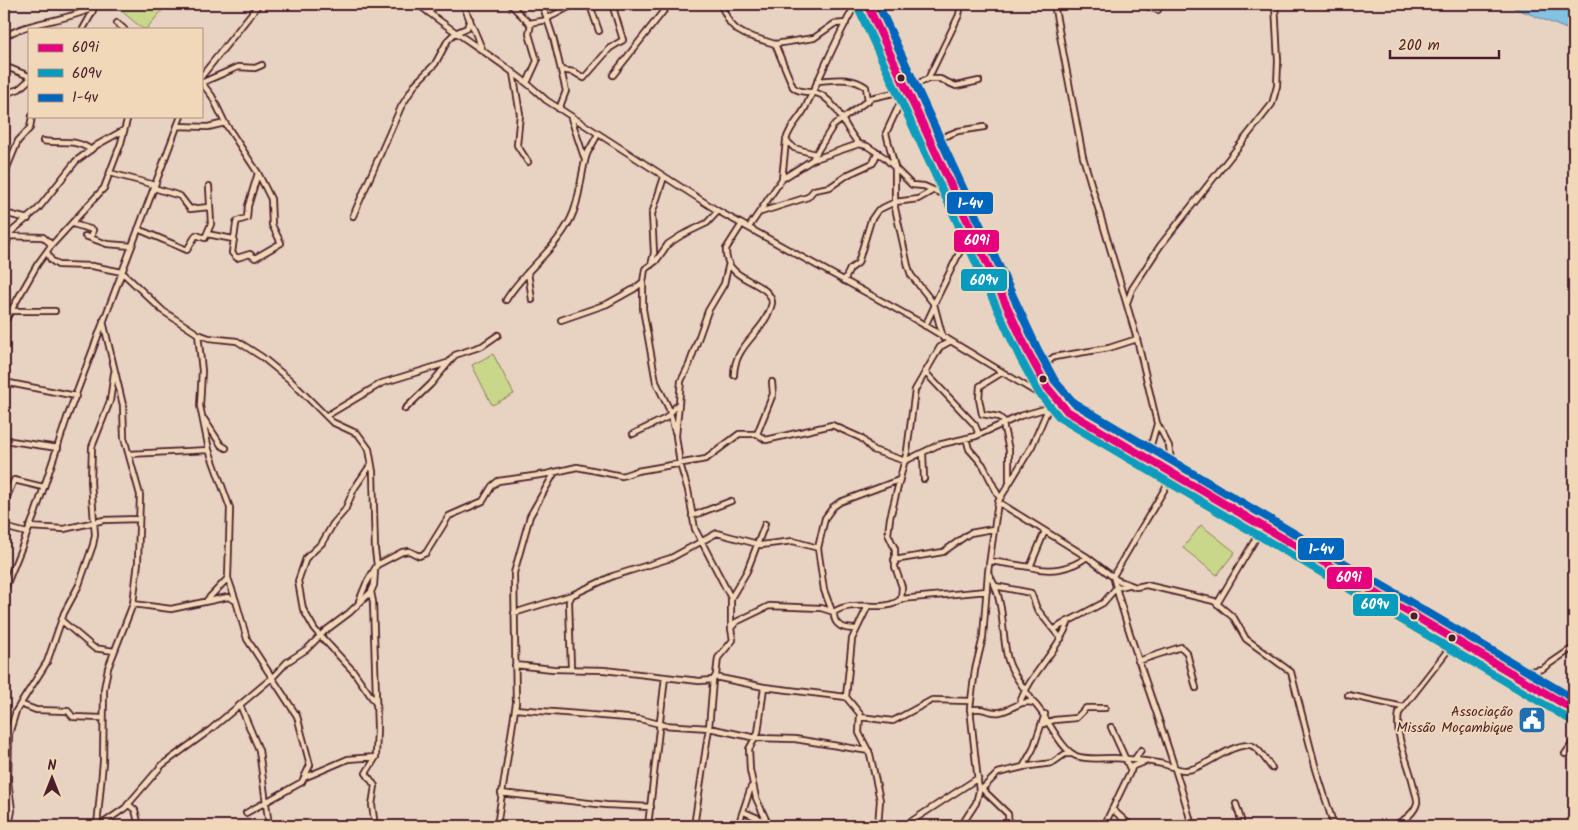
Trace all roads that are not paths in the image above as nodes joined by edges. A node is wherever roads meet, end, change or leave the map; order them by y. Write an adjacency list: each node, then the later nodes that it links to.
1 (259, 4): 38 (street)
2 (418, 4): 19 (street)
3 (435, 4): 19 (street)
4 (463, 4): 20 (street)
5 (510, 4): 23 (street)
6 (542, 4): 21 (street)
7 (593, 4): 21 (street); 27 (street)
8 (612, 4): 34 (street)
9 (669, 4): 36 (street)
10 (720, 4): 30 (street)
11 (856, 4): 24 (street)
12 (867, 4): 48 (street)
13 (961, 4): 39 (street)
14 (1054, 4): 113 (street)
15 (1140, 4): 18 (street)
16 (1275, 4): 113 (street)
17 (95, 5): 25 (street); 29 (street)
18 (1158, 10)
19 (429, 13): 28 (street)
20 (470, 19): 28 (street); 31 (street)
21 (548, 19): 23 (street); 34 (street)
22 (117, 23): 26 (street)
23 (531, 23): 45 (street)
24 (846, 23): 30 (street); 41 (street)
25 (84, 28)
26 (123, 28)
27 (599, 31)
28 (455, 33): 31 (street); 89 (street)
29 (4, 37)
30 (775, 44): 49 (street)
31 (483, 51): 35 (street)
32 (262, 65): 43 (street)
33 (4, 66): 37 (street)
34 (561, 70): 53 (street)
35 (513, 73): 45 (street); 72 (street)
36 (613, 75)
37 (28, 76)
38 (202, 76)
39 (928, 79): 42 (street); 48 (street)
40 (28, 81): 47 (street)
41 (817, 81): 49 (street); 52 (street)
42 (979, 81)
43 (202, 82)
44 (202, 83): 59 (street)
45 (527, 83): 53 (street)
46 (28, 86): 47 (street)
47 (19, 88): 50 (street)
48 (907, 88): 51 (street); 52 (street)
49 (812, 93): 58 (street); 64 (street)
50 (5, 95)
51 (910, 96): 66 (street); 74 (street)
52 (868, 101): 58 (street)
53 (558, 108): 54 (street)
54 (571, 116): 63 (street); 73 (street)
55 (32, 118): 77 (street)
56 (128, 118): 62 (street)
57 (180, 118): 60 (street)
58 (844, 119): 67 (street); 70 (street)
59 (225, 123): 60 (street); 76 (street)
60 (177, 126): 81 (street)
61 (984, 127): 66 (street)
62 (125, 129): 68 (street); 75 (street)
63 (598, 134): 73 (street); 78 (street)
64 (786, 140): 70 (street); 79 (street)
65 (43, 141): 68 (street)
66 (931, 142): 83 (street)
67 (858, 144): 69 (street); 71 (street)
68 (91, 150): 90 (street)
69 (878, 152): 74 (street); 87 (street)
70 (815, 154): 71 (street)
71 (812, 160): 79 (street)
72 (528, 162)
73 (585, 164): 108 (street)
74 (896, 167): 82 (street); 84 (street)
75 (110, 173): 81 (street); 91 (street)
76 (258, 173): 100 (street); 100 (street)
77 (4, 175)
78 (664, 177): 86 (street); 106 (street)
79 (782, 179): 87 (street)
80 (209, 186): 85 (street)
81 (154, 187): 85 (street); 94 (street)
82 (934, 191): 83 (street); 84 (street)
83 (954, 192): 95 (street)
84 (895, 202): 109 (street); 114 (street)
85 (210, 207): 96 (street)
86 (718, 211): 92 (street); 106 (street)
87 (761, 212): 93 (street)
88 (4, 213): 90 (street)
89 (353, 216)
90 (28, 218): 98 (street)
91 (73, 224): 99 (street); 101 (street)
92 (742, 224): 93 (street); 105 (street)
93 (749, 227): 109 (street)
94 (138, 229): 96 (street); 102 (street)
95 (972, 229): 114 (street); 128 (street)
96 (207, 234): 100 (street)
97 (85, 236): 99 (street)
98 (6, 237): 101 (street); 104 (street)
99 (91, 238): 102 (street)
100 (232, 239)
101 (52, 245): 103 (street)
102 (132, 246): 107 (street)
103 (47, 252): 107 (street); 115 (street)
104 (4, 259)
105 (728, 263): 131 (street); 136 (street)
106 (651, 265): 110 (street)
107 (122, 272): 117 (street); 121 (street)
108 (528, 272): 111 (street); 112 (street)
109 (844, 281): 120 (street)
110 (643, 282): 118 (street); 140 (street)
111 (506, 300)
112 (532, 300)
113 (1127, 304): 124 (street)
114 (934, 306): 120 (street); 123 (street)
115 (10, 311): 116 (street); 119 (street)
116 (55, 311)
117 (103, 320): 127 (street); 134 (street)
118 (561, 320)
119 (4, 322)
120 (926, 323): 123 (street)
121 (198, 334): 141 (street); 142 (street)
122 (498, 335): 126 (street)
123 (943, 338): 125 (street)
124 (1137, 339): 128 (street); 144 (street)
125 (949, 342): 129 (street); 130 (street)
126 (447, 363): 138 (street); 141 (street)
127 (115, 369): 156 (street); 176 (street)
128 (1038, 370): 139 (street)
129 (925, 372): 148 (street); 154 (street)
130 (1001, 373): 135 (street); 143 (street)
131 (734, 375)
132 (4, 382): 134 (street)
133 (772, 382): 146 (street)
134 (76, 396): 151 (street)
135 (1051, 402): 137 (street); 139 (street)
136 (679, 403): 140 (street); 147 (street)
137 (1048, 408): 143 (street); 167 (street)
138 (405, 409)
139 (1067, 411): 158 (street)
140 (670, 414): 145 (street); 147 (street)
141 (326, 416): 160 (street)
142 (203, 418): 152 (street); 153 (street)
143 (1004, 423): 148 (street); 167 (street)
144 (1157, 423): 158 (street); 162 (street)
145 (633, 434)
146 (757, 434): 159 (street); 161 (street)
147 (676, 436): 161 (street)
148 (976, 436): 149 (street)
149 (966, 438): 155 (street); 171 (street)
150 (4, 440): 151 (street)
151 (58, 448): 169 (street)
152 (226, 448)
153 (209, 450): 156 (street); 194 (street)
154 (907, 451): 157 (street); 159 (street)
155 (923, 453): 157 (street); 165 (street)
156 (129, 454): 175 (street)
157 (913, 457): 159 (street)
158 (1144, 458): 162 (street)
159 (905, 460): 166 (street)
160 (372, 464): 191 (street); 217 (street)
161 (680, 464): 163 (street); 174 (street)
162 (1166, 471): 164 (street)
163 (555, 472): 191 (street); 211 (street)
164 (1172, 476): 180 (street); 193 (street)
165 (924, 479)
166 (899, 480): 168 (street); 170 (street)
167 (1009, 481): 171 (street)
168 (889, 486): 170 (street); 186 (street)
169 (43, 487): 173 (street); 179 (street)
170 (897, 489): 188 (street)
171 (998, 499): 181 (street); 182 (street)
172 (731, 501): 174 (street)
173 (4, 504)
174 (692, 516): 184 (street)
175 (138, 519): 176 (street); 207 (street)
176 (94, 523): 179 (street); 212 (street)
177 (765, 524): 185 (street)
178 (4, 527): 183 (street)
179 (29, 528): 183 (street)
180 (1262, 528): 208 (street); 219 (street)
181 (993, 529): 188 (street); 189 (street)
182 (1045, 531): 187 (street); 190 (street)
183 (27, 534): 199 (street)
184 (701, 543): 185 (street); 201 (street); 202 (street)
185 (758, 544): 186 (street); 202 (street)
186 (818, 548): 210 (street)
187 (1087, 557): 190 (street); 193 (street)
188 (894, 560): 203 (street)
189 (990, 561): 190 (street); 192 (street)
190 (1030, 567)
191 (376, 568): 200 (street); 205 (street)
192 (988, 572): 196 (street); 198 (street)
193 (1113, 576): 195 (street); 197 (street)
194 (228, 578): 204 (street); 206 (street)
195 (1132, 585): 197 (street); 208 (street)
196 (995, 586): 216 (street); 231 (street)
197 (1116, 588): 213 (street); 222 (street)
198 (987, 590): 203 (street); 234 (street)
199 (4, 591)
200 (370, 592): 205 (street); 239 (street)
201 (572, 595): 211 (street); 224 (street)
202 (731, 598): 214 (street)
203 (901, 599): 209 (street)
204 (236, 601): 206 (street); 225 (street)
205 (359, 601): 217 (street)
206 (205, 602): 207 (street)
207 (133, 604): 221 (street)
208 (1217, 604): 299 (street)
209 (868, 606): 210 (street); 215 (street)
210 (833, 611): 214 (street); 215 (street)
211 (514, 613): 223 (street)
212 (62, 621): 221 (street); 236 (street)
213 (1069, 621): 216 (street); 218 (street)
214 (731, 629): 227 (street)
215 (856, 629): 233 (street)
216 (1055, 629): 218 (street)
217 (320, 637): 225 (street); 239 (street)
218 (1061, 639): 231 (street)
219 (1455, 640): 228 (street); 240 (street)
220 (1574, 648): 228 (street)
221 (114, 650): 247 (street)
222 (1138, 660): 230 (street); 266 (street)
223 (515, 665): 224 (street); 242 (street)
224 (571, 668): 226 (street)
225 (273, 677): 238 (street); 267 (street)
226 (665, 677): 227 (street); 249 (street)
227 (714, 678): 229 (street); 252 (street)
228 (1520, 679): 244 (street)
229 (764, 687): 233 (street); 253 (street)
230 (1196, 688)
231 (1025, 689): 235 (street); 237 (street)
232 (1348, 695): 240 (street)
233 (846, 697): 246 (street)
234 (970, 701): 243 (street); 246 (street)
235 (1034, 703): 237 (street); 245 (street)
236 (20, 704): 247 (street); 269 (street)
237 (1020, 704): 243 (street)
238 (240, 705): 273 (street); 274 (street)
239 (377, 705): 259 (street)
240 (1403, 707): 300 (street)
241 (1105, 708): 248 (street)
242 (515, 709): 249 (street); 272 (street)
243 (970, 710): 268 (street)
244 (1574, 710)
245 (1045, 714): 248 (street); 250 (street)
246 (860, 717): 256 (street)
247 (102, 718): 283 (street)
248 (1050, 723): 250 (street); 257 (street)
249 (660, 724): 252 (street); 276 (street)
250 (1041, 725): 263 (street)
251 (1111, 727): 260 (street)
252 (709, 728): 253 (street); 289 (street)
253 (756, 738): 256 (street); 270 (street)
254 (1574, 741): 258 (street)
255 (1141, 750): 261 (street)
256 (869, 751): 291 (street)
257 (1073, 754): 260 (street); 263 (street)
258 (1565, 754)
259 (376, 757): 267 (street); 286 (street)
260 (1126, 759): 261 (street); 265 (street)
261 (1134, 760): 262 (street)
262 (1145, 762): 265 (street); 266 (street)
263 (1023, 767): 271 (street)
264 (1272, 768): 266 (street)
265 (1131, 770): 277 (street)
266 (1176, 770): 297 (street)
267 (305, 778): 274 (street)
268 (978, 778): 271 (street); 292 (street)
269 (6, 783): 282 (street)
270 (752, 786): 278 (street); 281 (street)
271 (981, 788): 293 (street); 294 (street)
272 (501, 793): 276 (street); 287 (street)
273 (128, 804): 283 (street); 284 (street)
274 (265, 804): 279 (street); 285 (street)
275 (1236, 804): 298 (street)
276 (651, 807): 288 (street)
277 (1112, 809): 295 (street); 296 (street)
278 (744, 812): 281 (street); 290 (street)
279 (246, 813)
280 (1574, 815): 301 (street)
281 (768, 824)
282 (10, 826)
283 (98, 826)
284 (139, 826)
285 (269, 826)
286 (375, 826)
287 (496, 826)
288 (648, 826)
289 (694, 826)
290 (738, 826)
291 (878, 826)
292 (904, 826)
293 (961, 826)
294 (1009, 826)
295 (1104, 826)
296 (1131, 826)
297 (1192, 826)
298 (1240, 826)
299 (1334, 826)
300 (1392, 826)
301 (1572, 826)

